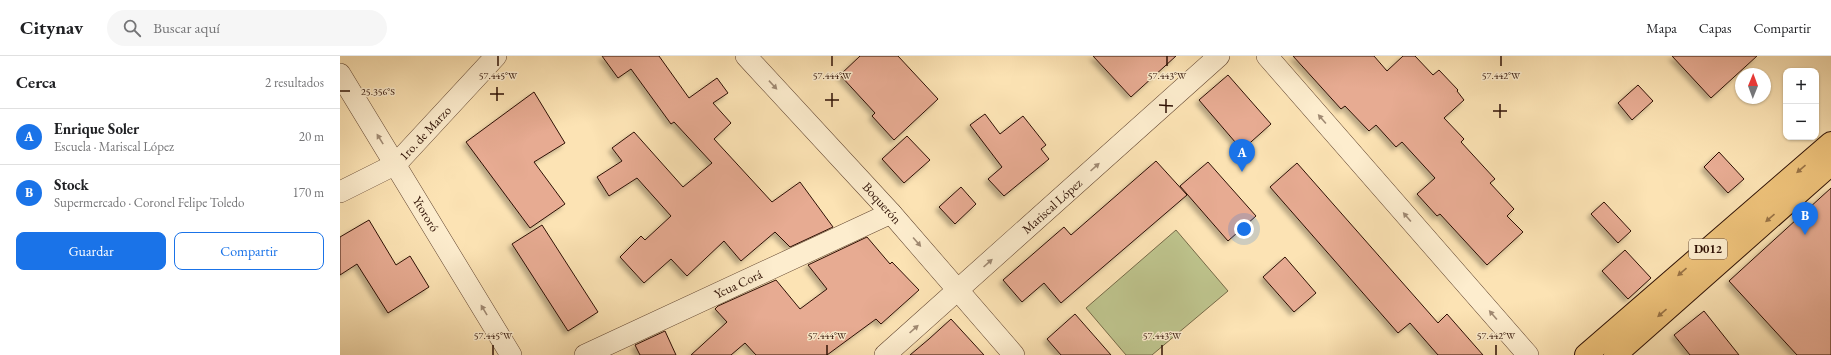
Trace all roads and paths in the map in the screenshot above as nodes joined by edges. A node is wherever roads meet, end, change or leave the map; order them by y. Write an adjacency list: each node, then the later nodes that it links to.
1 (496, 56): 7 (street, 1ro. de Marzo)
2 (746, 56): 10 (street, Boquerón, one-way to 10)
3 (1219, 56): 11 (street, Mariscal López, one-way to 3)
4 (1267, 56): 16 (street, one-way to 4)
5 (340, 74): 7 (street, Ytororó, one-way to 5)
6 (1831, 143): 17 (main road, D012, one-way to 17)
7 (396, 164): 9 (street, 1ro. de Marzo); 12 (street, Ytororó, one-way to 7)
8 (1831, 164): 18 (main road, D012, one-way to 18)
9 (340, 192)
10 (891, 213): 11 (street, Boquerón, one-way to 11); 13 (street, Ycua Corá)
11 (959, 289): 14 (street, Mariscal López, one-way to 11); 15 (street, Boquerón)
12 (511, 355)
13 (585, 355)
14 (885, 355)
15 (1014, 355)
16 (1528, 355)
17 (1586, 355)
18 (1615, 355)

